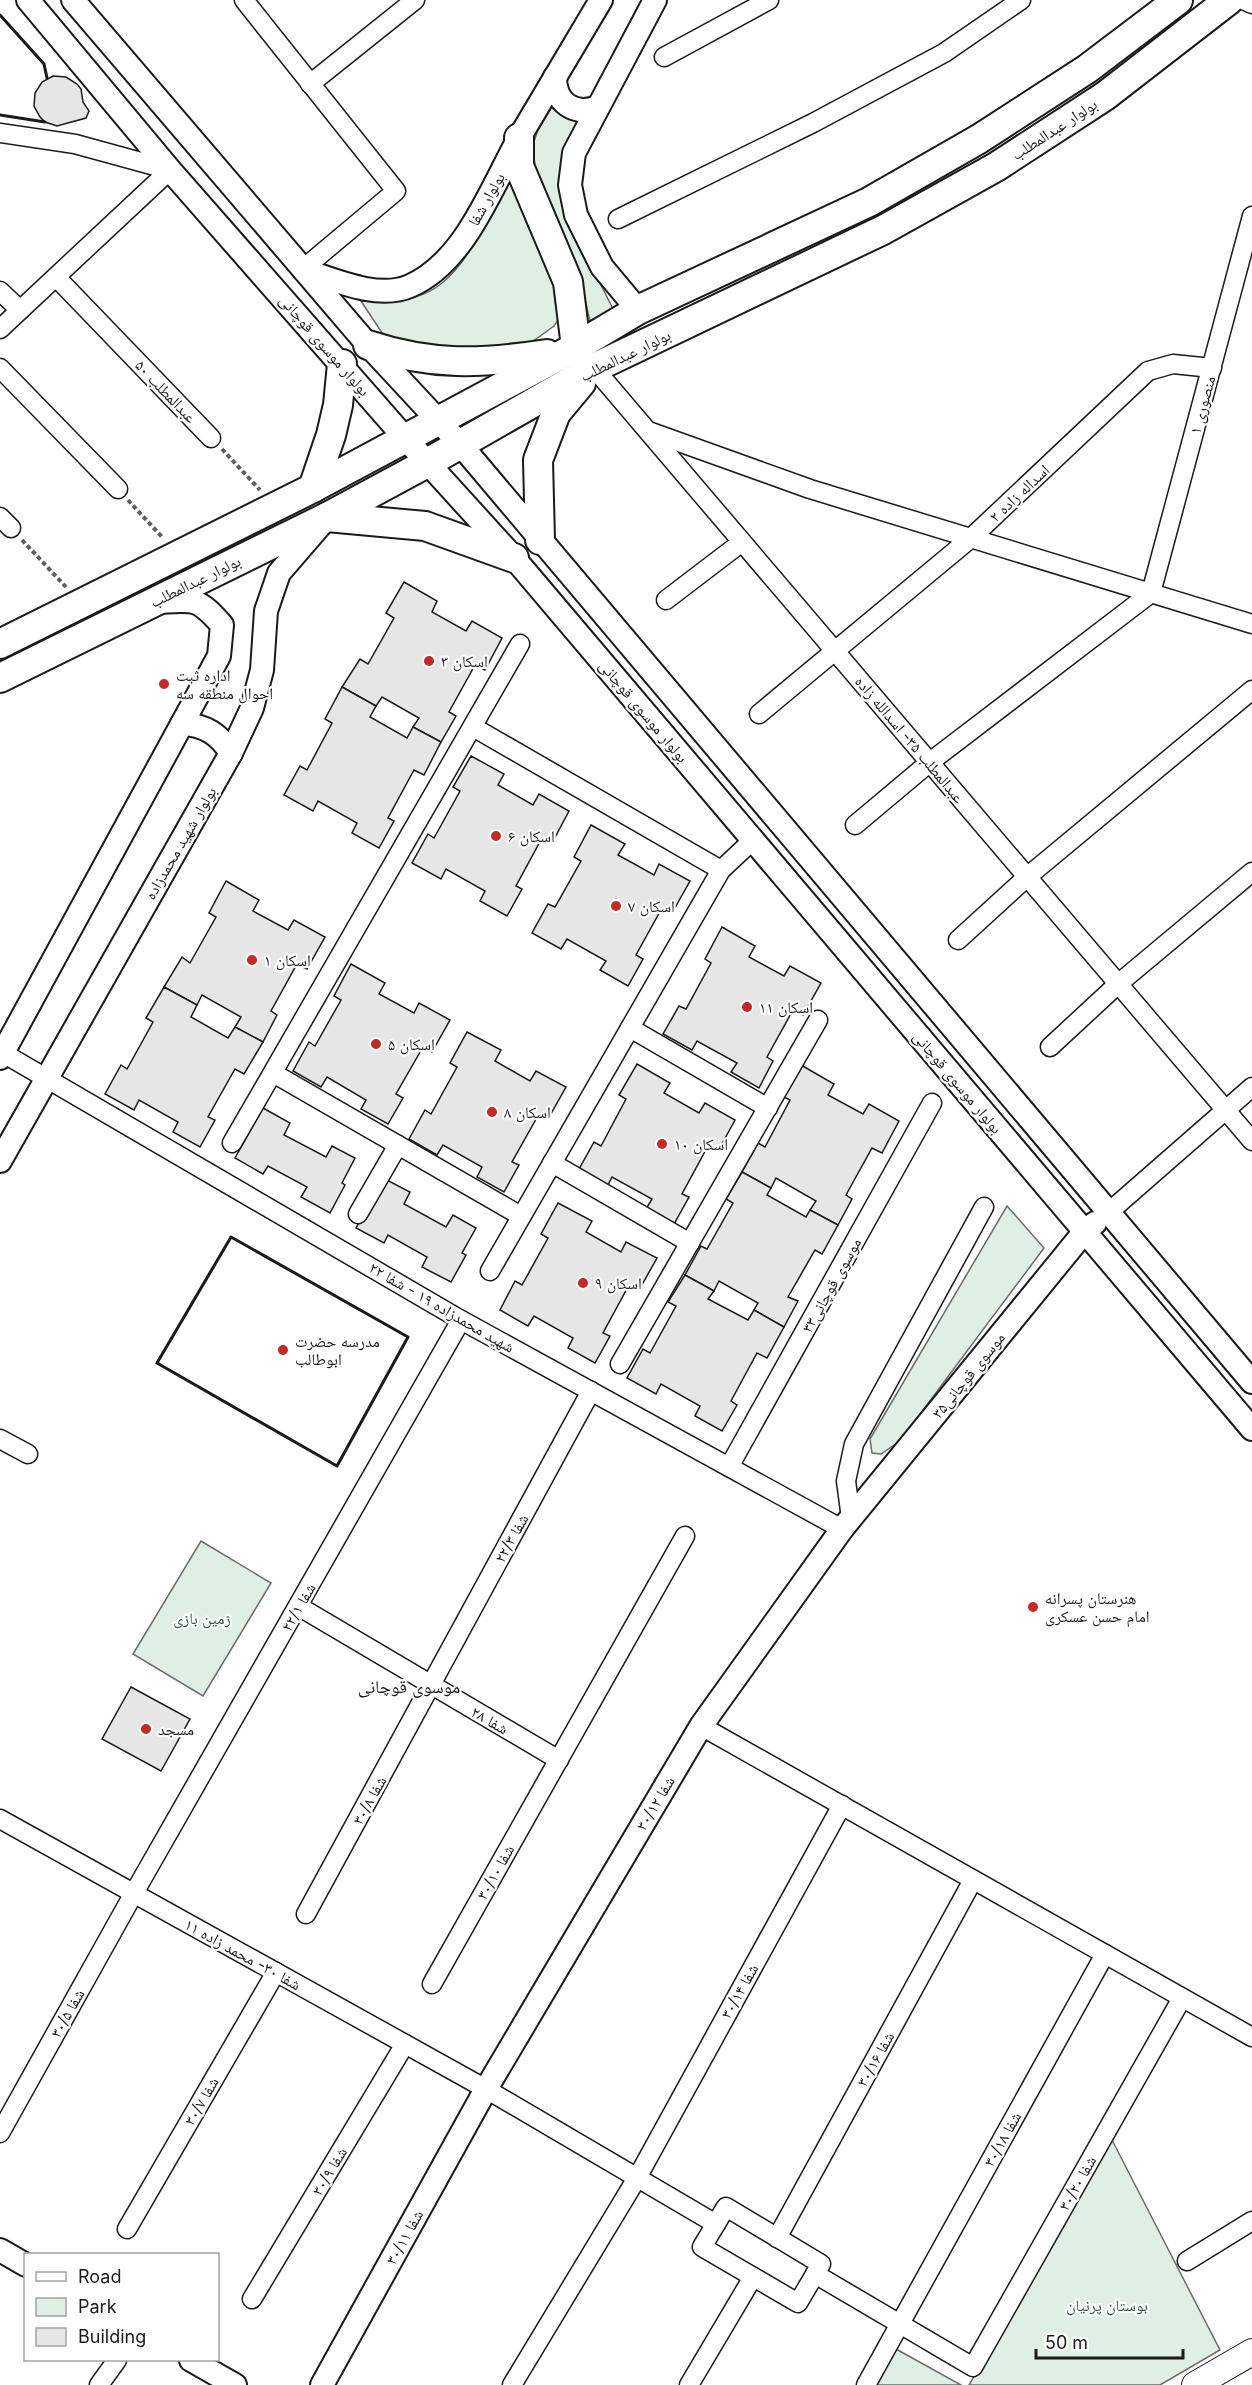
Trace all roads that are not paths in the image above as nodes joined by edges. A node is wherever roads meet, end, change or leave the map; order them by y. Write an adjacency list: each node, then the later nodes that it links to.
1 (28, 0): 19 (street, بولوار موسوی قوچانی)
2 (73, 0): 22 (street, بولوار موسوی قوچانی)
3 (244, 0): 15 (street)
4 (416, 0): 15 (street)
5 (601, 0): 14 (street, بولوار شفا)
6 (655, 0): 16 (street)
7 (769, 0): 13 (street)
8 (1022, 0): 21 (street)
9 (1229, 0): 32 (main road, بولوار عبدالمطلب)
10 (1243, 0): 12 (street)
11 (1170, 2): 26 (main road, بولوار عبدالمطلب)
12 (1252, 4)
13 (664, 57)
14 (555, 77): 16 (street); 18 (street, بولوار شفا)
15 (310, 84): 22 (street)
16 (598, 107): 26 (street)
17 (0, 133): 19 (street)
18 (519, 138): 22 (street, بولوار شفا); 29 (main road)
19 (170, 170): 23 (street); 30 (street, بولوار موسوی قوچانی)
20 (1252, 216): 33 (street, منصوری ۱)
21 (618, 219)
22 (303, 269): 28 (street, بولوار موسوی قوچانی)
23 (56, 277): 25 (street); 36 (street, عبدالمطلب ۵۰)
24 (0, 291): 25 (street)
25 (20, 310): 27 (street)
26 (638, 310): 29 (main road, بولوار عبدالمطلب)
27 (0, 329)
28 (368, 345): 29 (main road); 34 (street, بولوار موسوی قوچانی)
29 (571, 349): 34 (main road, بولوار عبدالمطلب)
30 (342, 364): 37 (street, بولوار موسوی قوچانی); 40 (main road)
31 (0, 368): 41 (street)
32 (594, 368): 35 (street, عبدالمطلب ۳۵- اسدالله زاده); 38 (main road, بولوار عبدالمطلب); 44 (main road)
33 (1212, 368): 43 (street, اسداله زاده ۲); 47 (street, منصوری ۱)
34 (440, 420): 37 (main road, بولوار عبدالمطلب); 38 (street, بولوار موسوی قوچانی)
35 (648, 431): 43 (street); 45 (street, عبدالمطلب ۳۵- اسدالله زاده)
36 (211, 438)
37 (405, 438): 39 (street, بولوار موسوی قوچانی); 40 (main road, بولوار عبدالمطلب)
38 (460, 444): 39 (main road, بولوار عبدالمطلب); 44 (street, بولوار موسوی قوچانی)
39 (429, 462): 42 (main road, بولوار عبدالمطلب); 46 (street, بولوار موسوی قوچانی)
40 (313, 488): 51 (main road, بولوار عبدالمطلب)
41 (118, 489)
42 (327, 517): 46 (main road); 49 (main road, بولوار عبدالمطلب); 61 (street, بولوار شهید محمدزاده)
43 (971, 538): 47 (street); 53 (street, اسداله زاده ۲)
44 (540, 540): 54 (street, بولوار موسوی قوچانی)
45 (742, 542): 48 (street); 53 (street, عبدالمطلب ۳۵- اسدالله زاده)
46 (514, 558): 56 (street, بولوار موسوی قوچانی)
47 (1151, 593): 50 (street); 62 (street)
48 (666, 600)
49 (152, 602): 55 (main road, بولوار عبدالمطلب); 59 (street)
50 (1252, 624)
51 (0, 644)
52 (520, 644): 60 (street)
53 (835, 651): 58 (street, اسداله زاده ۲); 62 (street, عبدالمطلب ۳۵- اسدالله زاده)
54 (643, 661): 56 (street); 86 (street, بولوار موسوی قوچانی)
55 (0, 678)
56 (617, 680): 64 (street, بولوار موسوی قوچانی)
57 (1252, 690): 67 (street)
58 (759, 714)
59 (182, 724): 61 (street); 73 (street)
60 (472, 727): 65 (street); 74 (street)
61 (231, 753): 75 (street, بولوار شهید محمدزاده)
62 (930, 762): 63 (street); 67 (street, عبدالمطلب ۳۵- اسدالله زاده)
63 (855, 825)
64 (753, 840): 65 (street); 89 (street, بولوار موسوی قوچانی)
65 (721, 870): 71 (street)
66 (1252, 872): 69 (street)
67 (1027, 877): 68 (street); 69 (street, عبدالمطلب ۳۵- اسدالله زاده)
68 (958, 940)
69 (1119, 984): 72 (street); 79 (street, عبدالمطلب ۳۵- اسدالله زاده)
70 (818, 1020): 78 (street)
71 (630, 1028): 78 (street); 84 (street)
72 (1050, 1047)
73 (1, 1055): 75 (street, شهید محمدزاده ۱۹ - شفا ۲۲)
74 (273, 1073): 81 (street); 82 (street)
75 (46, 1077): 83 (street, بولوار شهید محمدزاده); 92 (street, شهید محمدزاده ۱۹ - شفا ۲۲)
76 (1252, 1087): 79 (street)
77 (932, 1102): 99 (street, موسوی قوچانی۳۳)
78 (768, 1108): 90 (street)
79 (1226, 1110): 80 (street, عبدالمطلب ۳۵- اسدالله زاده); 86 (street)
80 (1252, 1141)
81 (232, 1143)
82 (398, 1145): 87 (street); 88 (street)
83 (0, 1161)
84 (552, 1163): 88 (street); 90 (street)
85 (984, 1207): 100 (street)
86 (1109, 1212): 89 (street, موسوی قوچانی۳۵); 94 (street, بولوار موسوی قوچانی)
87 (358, 1214)
88 (521, 1216): 91 (street)
89 (1085, 1231): 96 (street, بولوار موسوی قوچانی); 100 (street, موسوی قوچانی۳۵)
90 (690, 1243): 93 (street)
91 (490, 1270)
92 (461, 1320): 95 (street, شهید محمدزاده ۱۹ - شفا ۲۲); 102 (street, ۲۲/۱ شفا)
93 (620, 1364)
94 (1252, 1382)
95 (591, 1391): 99 (street, شهید محمدزاده ۱۹ - شفا ۲۲); 103 (street, شفا ۲۲/۳)
96 (1252, 1429)
97 (0, 1439): 98 (street)
98 (28, 1454)
99 (729, 1467): 100 (street, شهید محمدزاده ۱۹ - شفا ۲۲)
100 (846, 1523): 104 (street, شفا ۳۰/۱۲)
101 (685, 1536): 105 (street, شفا ۳۰/۱۰)
102 (298, 1606): 103 (street, شفا ۲۸); 109 (street, ۲۲/۱ شفا)
103 (431, 1685): 105 (street, شفا ۲۸); 110 (street, شفا ۳۰/۸)
104 (701, 1726): 106 (street); 117 (street, شفا ۳۰/۱۲)
105 (559, 1760): 113 (street, شفا ۳۰/۱۰)
106 (842, 1805): 108 (street); 119 (street, شفا ۳۰/۱۴)
107 (0, 1819): 109 (street, شفا ۳۰- محمد زاده ۱۱)
108 (974, 1880): 111 (street); 123 (street, شفا ۳۰/۱۶)
109 (134, 1893): 112 (street, شفا ۳۰- محمد زاده ۱۱); 118 (street, ۳۰/۵ شفا)
110 (306, 1914)
111 (1105, 1954): 114 (street); 130 (street, شفا ۳۰/۱۸)
112 (276, 1972): 116 (street, شفا ۳۰- محمد زاده ۱۱); 122 (street, ۳۰/۷ شفا)
113 (432, 1984)
114 (1182, 1998): 115 (street); 130 (street, شفا ۳۰/۲۰)
115 (1252, 2037)
116 (405, 2044): 117 (street, شفا ۳۰- محمد زاده ۱۱); 129 (street, ۳۰/۹ شفا)
117 (486, 2088): 119 (street, شفا ۳۰- محمد زاده ۱۱); 137 (street, شفا ۳۰/۱۱)
118 (0, 2133)
119 (637, 2178): 121 (street, شفا ۳۰- محمد زاده ۱۱); 138 (street, شفا ۳۰/۱۴)
120 (1252, 2221): 125 (street)
121 (716, 2224): 123 (street); 128 (street)
122 (127, 2229)
123 (777, 2238): 127 (street)
124 (0, 2250): 126 (street)
125 (1187, 2261)
126 (24, 2264)
127 (815, 2274): 128 (street); 130 (street)
128 (753, 2277): 139 (street)
129 (252, 2299)
130 (900, 2324): 140 (street, شفا ۳۰/۱۸)
131 (1252, 2352): 134 (main road)
132 (116, 2361): 135 (street)
133 (193, 2361): 136 (street)
134 (1233, 2376): 141 (main road)
135 (99, 2385)
136 (235, 2385)
137 (322, 2385)
138 (512, 2385)
139 (689, 2385)
140 (866, 2385)
141 (1195, 2385)

